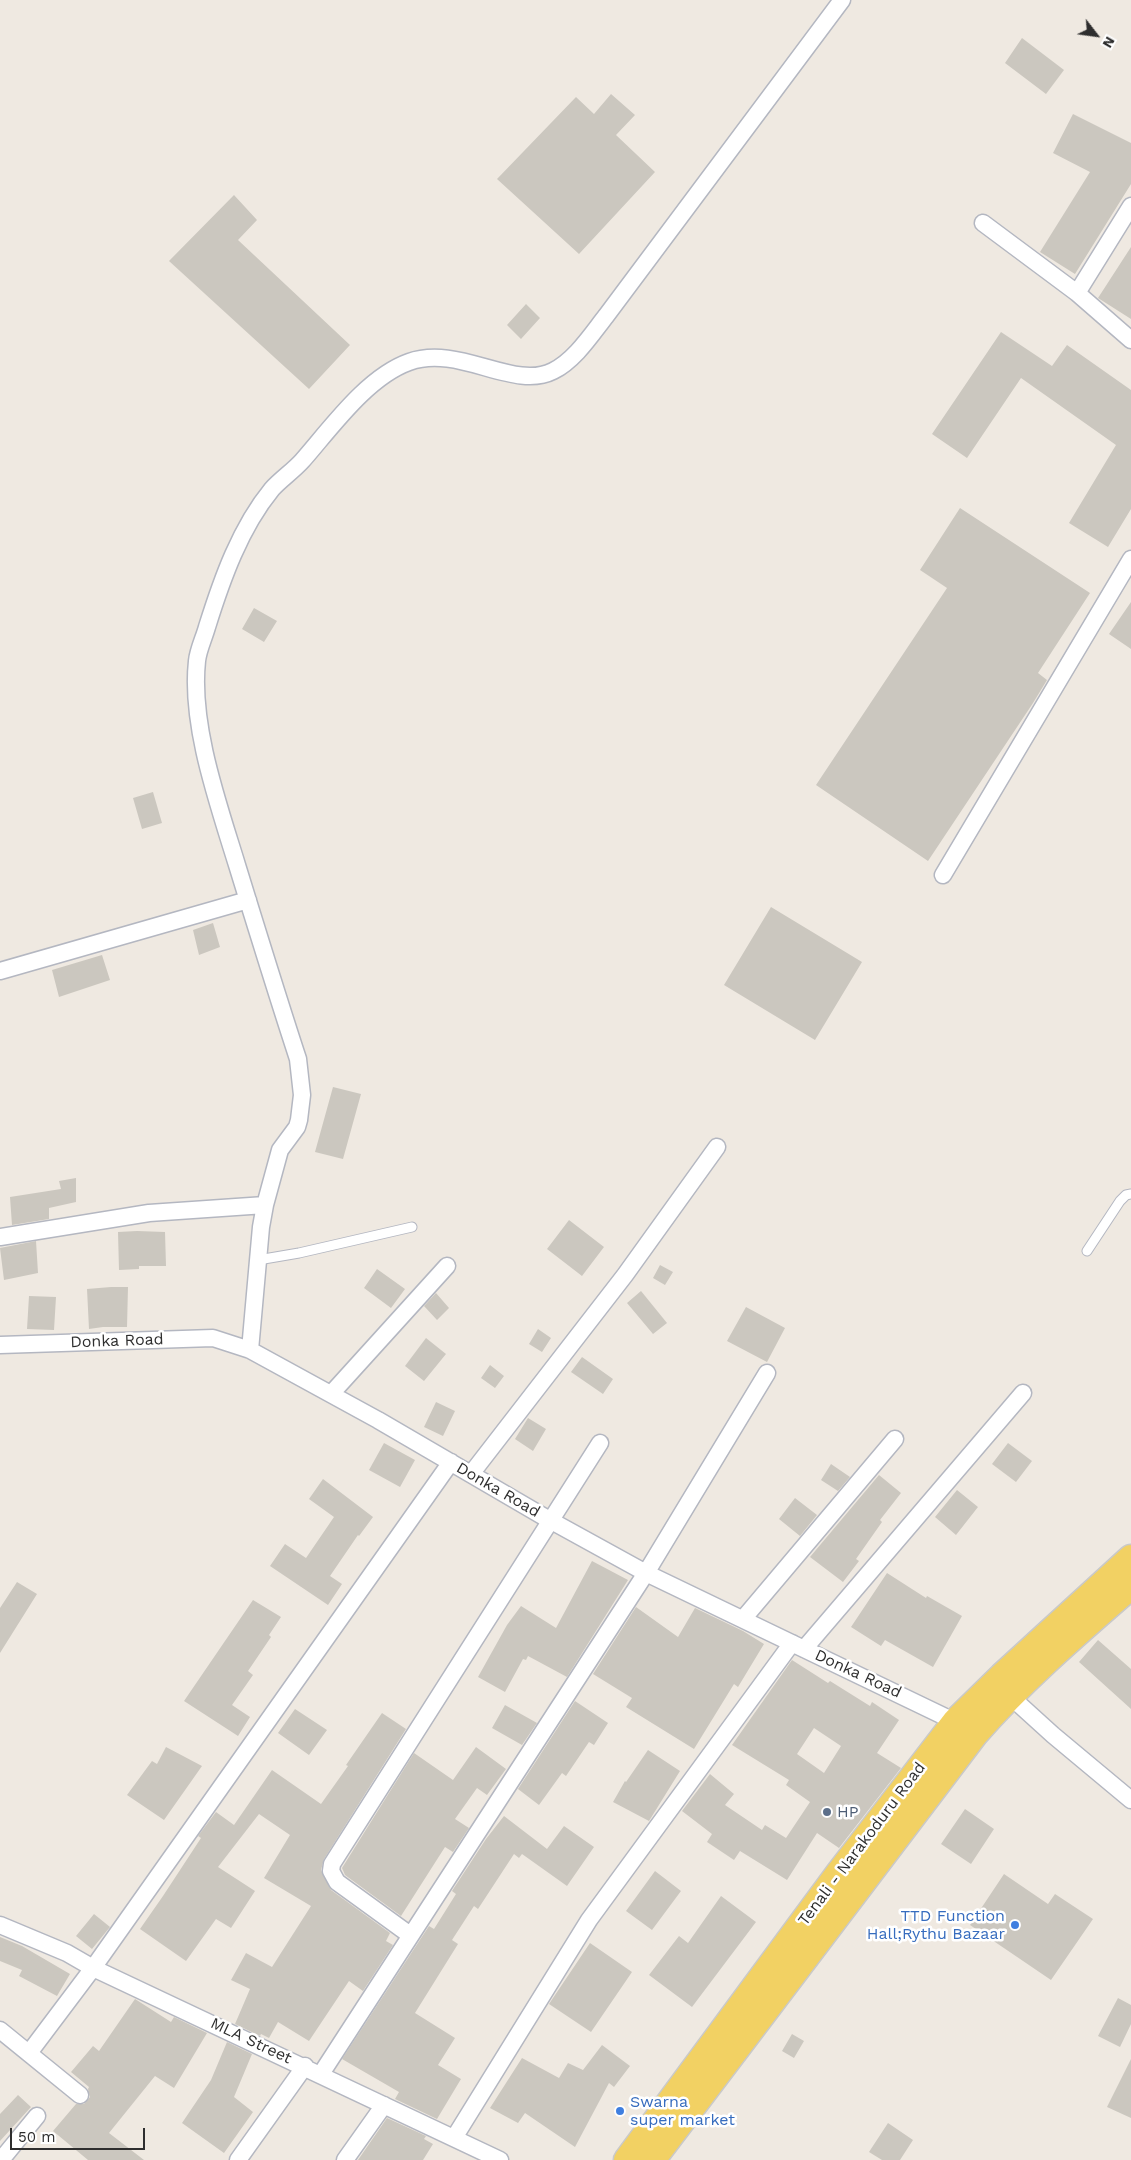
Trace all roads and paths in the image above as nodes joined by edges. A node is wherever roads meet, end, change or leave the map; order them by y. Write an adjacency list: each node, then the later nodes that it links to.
1 (842, 0): 8 (street)
2 (1131, 206): 4 (street)
3 (983, 223): 4 (street)
4 (1077, 293): 5 (street)
5 (1131, 340)
6 (1131, 559): 7 (street)
7 (943, 875)
8 (248, 900): 9 (street); 12 (street)
9 (0, 971)
10 (717, 1147): 26 (street)
11 (1131, 1194): 15 (lane)
12 (264, 1205): 14 (street); 16 (street)
13 (412, 1227): 16 (lane)
14 (0, 1237)
15 (1087, 1251)
16 (258, 1260): 19 (street)
17 (447, 1266): 22 (street)
18 (0, 1345): 19 (street, Donka Road)
19 (250, 1350): 22 (street, Donka Road)
20 (767, 1373): 29 (street)
21 (1022, 1393): 32 (street)
22 (331, 1394): 25 (street, Donka Road)
23 (895, 1439): 31 (street)
24 (600, 1443): 27 (street)
25 (450, 1462): 26 (street, Donka Road); 38 (street)
26 (471, 1474): 27 (street, Donka Road)
27 (552, 1521): 29 (street, Donka Road); 37 (street)
28 (1131, 1558): 34 (main road, Tenali - Narakoduru Road)
29 (646, 1573): 31 (street, Donka Road); 37 (street)
30 (1131, 1586): 33 (main road, Tenali - Narakoduru Road)
31 (743, 1619): 32 (street, Donka Road)
32 (798, 1646): 34 (street, Donka Road); 46 (street)
33 (1010, 1696): 34 (main road, Tenali - Narakoduru Road); 35 (street)
34 (965, 1728): 51 (main road, Tenali - Narakoduru Road); 52 (main road, Tenali - Narakoduru Road)
35 (1131, 1800)
36 (0, 1925): 38 (street, MLA Street)
37 (410, 1936): 42 (street)
38 (93, 1968): 40 (street); 41 (street, MLA Street)
39 (0, 2030): 40 (street)
40 (29, 2053): 43 (street)
41 (305, 2066): 42 (street, MLA Street); 48 (street)
42 (321, 2074): 44 (street, MLA Street)
43 (80, 2094)
44 (384, 2104): 46 (street, MLA Street); 49 (street)
45 (37, 2116): 47 (street)
46 (454, 2138): 50 (street, MLA Street)
47 (1, 2160)
48 (238, 2160)
49 (345, 2160)
50 (500, 2160)
51 (627, 2160)
52 (652, 2160)

